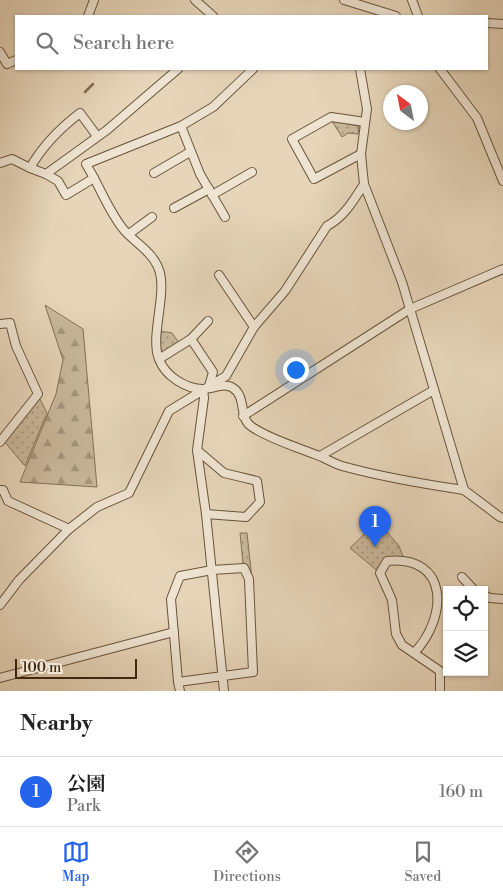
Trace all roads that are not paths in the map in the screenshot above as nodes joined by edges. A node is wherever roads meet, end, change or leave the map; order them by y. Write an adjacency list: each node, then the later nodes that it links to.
1 (94, 0): 5 (street)
2 (195, 0): 6 (street)
3 (346, 0): 7 (street)
4 (412, 0): 8 (street)
5 (88, 15)
6 (212, 15)
7 (393, 15)
8 (418, 15)
9 (488, 23): 10 (street)
10 (503, 24)
11 (0, 52): 12 (street)
12 (15, 60)
13 (177, 70): 19 (street)
14 (252, 70): 18 (street)
15 (360, 70): 17 (street)
16 (441, 70): 28 (street)
17 (365, 122): 21 (street); 21 (street)
18 (181, 126): 20 (street); 27 (street)
19 (97, 136): 23 (street); 26 (street)
20 (190, 152): 25 (street); 30 (street)
21 (361, 154): 29 (street)
22 (0, 163): 23 (street)
23 (30, 168): 26 (street)
24 (252, 172): 30 (street)
25 (154, 173)
26 (46, 174): 27 (street)
27 (94, 178): 34 (street)
28 (503, 182)
29 (364, 184): 37 (street); 40 (street)
30 (210, 192): 31 (street); 33 (street)
31 (174, 208)
32 (152, 217): 34 (street)
33 (225, 217)
34 (129, 234): 42 (street)
35 (503, 269): 37 (street)
36 (219, 274): 40 (street)
37 (410, 309): 44 (street); 45 (street)
38 (208, 321): 41 (street)
39 (0, 324): 46 (street)
40 (254, 327): 43 (street)
41 (192, 339): 42 (street); 43 (street)
42 (159, 359): 43 (street)
43 (206, 387): 45 (street); 47 (street); 53 (street)
44 (434, 390): 48 (street); 50 (street)
45 (243, 416): 48 (street)
46 (0, 442)
47 (197, 450): 51 (street); 51 (street)
48 (320, 456): 50 (street)
49 (0, 490): 53 (street)
50 (464, 490): 52 (street)
51 (206, 514): 54 (street)
52 (503, 518)
53 (69, 530): 59 (street)
54 (212, 570): 60 (street); 63 (street); 63 (street)
55 (462, 577): 56 (street)
56 (470, 586)
57 (488, 597): 58 (street)
58 (503, 599)
59 (0, 605)
60 (174, 632): 62 (street); 64 (street)
61 (414, 653): 61 (street); 67 (street)
62 (0, 678)
63 (222, 678): 64 (street); 66 (street)
64 (178, 682): 65 (street)
65 (180, 691)
66 (224, 691)
67 (440, 691)

